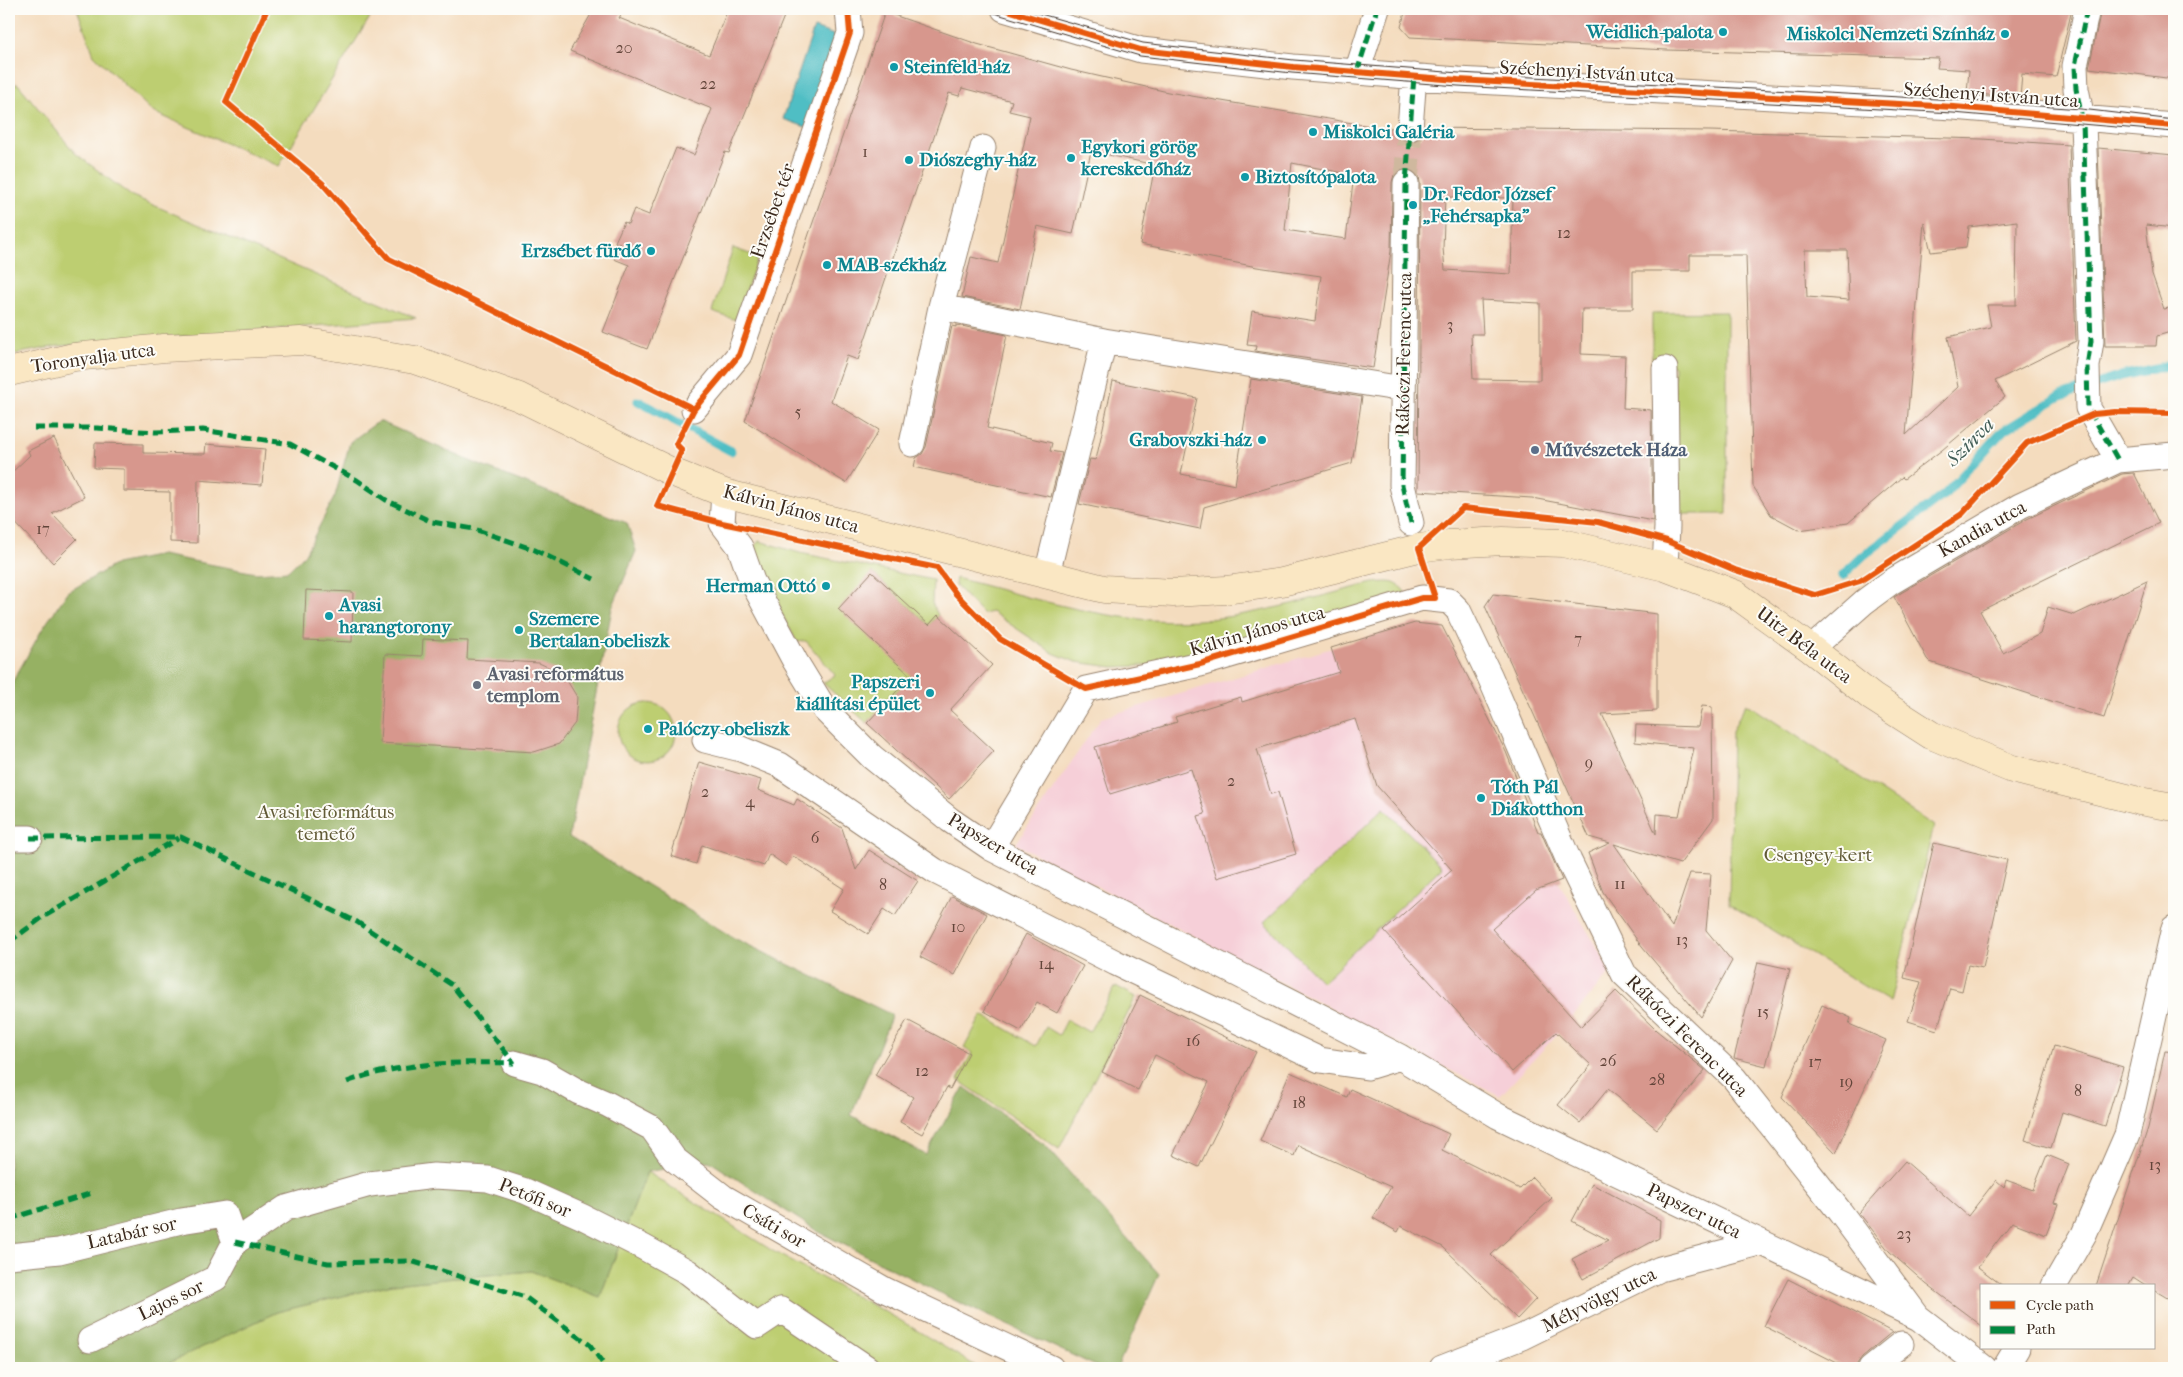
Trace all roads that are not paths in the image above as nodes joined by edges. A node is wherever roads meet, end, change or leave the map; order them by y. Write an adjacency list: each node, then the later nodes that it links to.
1 (848, 9): 18 (street, Erzsébet tér)
2 (1004, 9): 5 (street, Széchenyi István utca)
3 (1377, 9): 5 (street)
4 (2087, 9): 7 (street)
5 (1357, 72): 6 (street, Széchenyi István utca)
6 (1414, 76): 7 (street, Széchenyi István utca); 9 (street)
7 (2082, 116): 8 (street, Széchenyi István utca); 21 (street)
8 (2174, 126)
9 (1410, 128)
10 (983, 148): 12 (street)
11 (1406, 183): 17 (street, Rákóczi Ferenc utca)
12 (941, 307): 13 (street); 19 (street)
13 (1104, 340): 17 (street); 26 (street)
14 (178, 348): 16 (street, Toronyalja utca); 22 (street, Kálvin János utca)
15 (1664, 369): 25 (street)
16 (9, 372)
17 (1403, 389): 23 (street, Rákóczi Ferenc utca)
18 (694, 409)
19 (912, 444)
20 (2174, 456): 21 (street, Kandia utca)
21 (2118, 460): 28 (street, Kandia utca)
22 (724, 493): 26 (street, Kálvin János utca); 31 (street, Papszer utca)
23 (1411, 523)
24 (1420, 548): 25 (street, Uitz Béla utca); 26 (street, Kálvin János utca)
25 (1665, 567): 28 (street, Uitz Béla utca)
26 (1048, 574)
27 (1434, 598): 31 (street, Kálvin János utca); 39 (street, Rákóczi Ferenc utca)
28 (1811, 648): 30 (street, Uitz Béla utca)
29 (705, 740): 33 (street)
30 (2174, 807)
31 (991, 848): 33 (street, Papszer utca)
32 (2174, 928): 38 (street)
33 (1400, 1057): 36 (street, Papszer utca)
34 (514, 1063): 44 (street, Csáti sor)
35 (235, 1242): 37 (street, Latabár sor); 40 (street, Lajos sor); 43 (street, Petőfi sor)
36 (1759, 1243): 39 (street, Papszer utca); 45 (street, Mélyvölgy utca)
37 (9, 1256)
38 (2055, 1284)
39 (1919, 1318): 47 (street, Papszer utca)
40 (90, 1340)
41 (1901, 1344): 46 (street)
42 (2016, 1350): 48 (street)
43 (867, 1368)
44 (1051, 1368)
45 (1442, 1368)
46 (1871, 1368)
47 (1984, 1368)
48 (2005, 1368)

